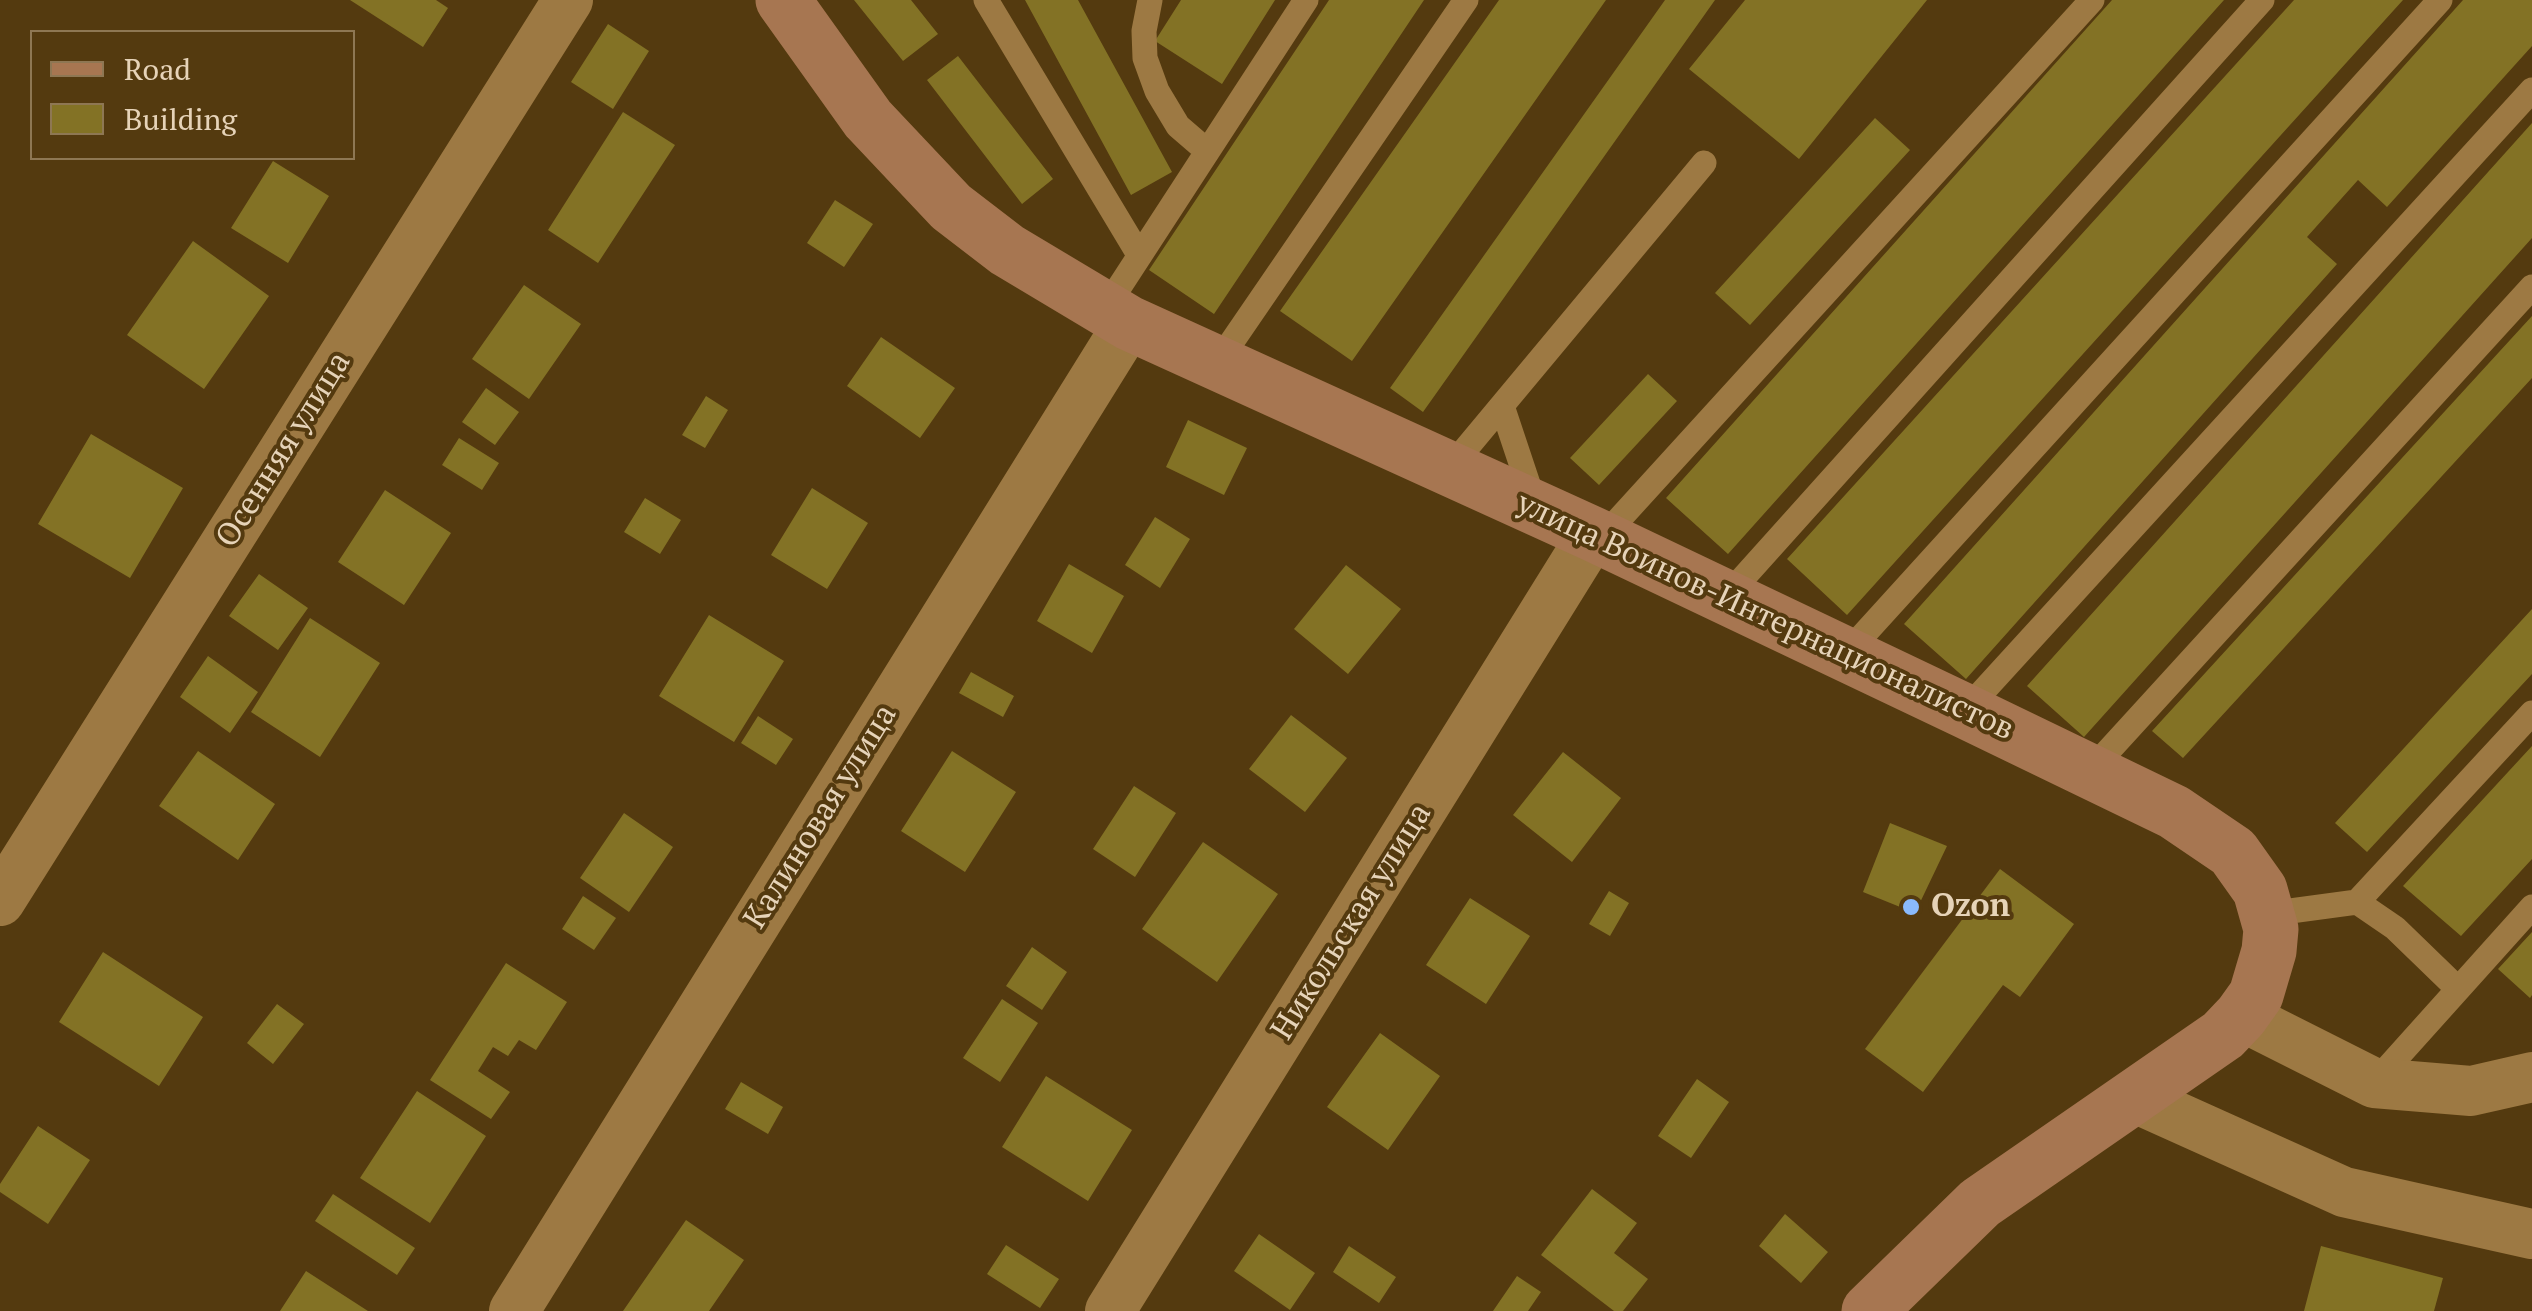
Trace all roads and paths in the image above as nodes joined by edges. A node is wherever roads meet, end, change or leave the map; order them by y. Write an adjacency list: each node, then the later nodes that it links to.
1 (568, 0): 26 (street, Осенняя улица)
2 (783, 0): 15 (street, улица Воинов-Интернационалистов)
3 (986, 0): 13 (lane)
4 (1150, 0): 11 (lane)
5 (1306, 0): 11 (lane)
6 (1466, 0): 16 (lane)
7 (2092, 0): 20 (lane)
8 (2262, 0): 21 (lane)
9 (2440, 0): 22 (lane)
10 (2532, 90): 23 (lane)
11 (1206, 150): 13 (lane)
12 (1704, 163): 17 (lane)
13 (1138, 254): 15 (lane)
14 (2532, 286): 25 (lane)
15 (1117, 316): 16 (street, улица Воинов-Интернационалистов); 36 (street, Калиновая улица)
16 (1216, 365): 18 (street, улица Воинов-Интернационалистов)
17 (1502, 406): 18 (lane); 19 (lane)
18 (1449, 469): 19 (street, улица Воинов-Интернационалистов)
19 (1536, 508): 20 (street, улица Воинов-Интернационалистов)
20 (1598, 536): 21 (street, улица Воинов-Интернационалистов); 37 (street, Никольская улица)
21 (1726, 597): 22 (street, улица Воинов-Интернационалистов)
22 (1846, 654): 23 (street, улица Воинов-Интернационалистов)
23 (1965, 711): 25 (street, улица Воинов-Интернационалистов)
24 (2532, 713): 27 (lane)
25 (2090, 771): 29 (street, улица Воинов-Интернационалистов)
26 (0, 901)
27 (2357, 902): 29 (lane); 30 (lane)
28 (2532, 906): 30 (lane)
29 (2268, 914): 31 (street, улица Воинов-Интернационалистов)
30 (2458, 990): 33 (lane)
31 (2241, 1016): 33 (street); 34 (street, улица Воинов-Интернационалистов)
32 (2532, 1077): 33 (street)
33 (2374, 1083)
34 (2135, 1098): 35 (street); 38 (street, улица Воинов-Интернационалистов)
35 (2532, 1234)
36 (514, 1311)
37 (1110, 1311)
38 (1869, 1311)

